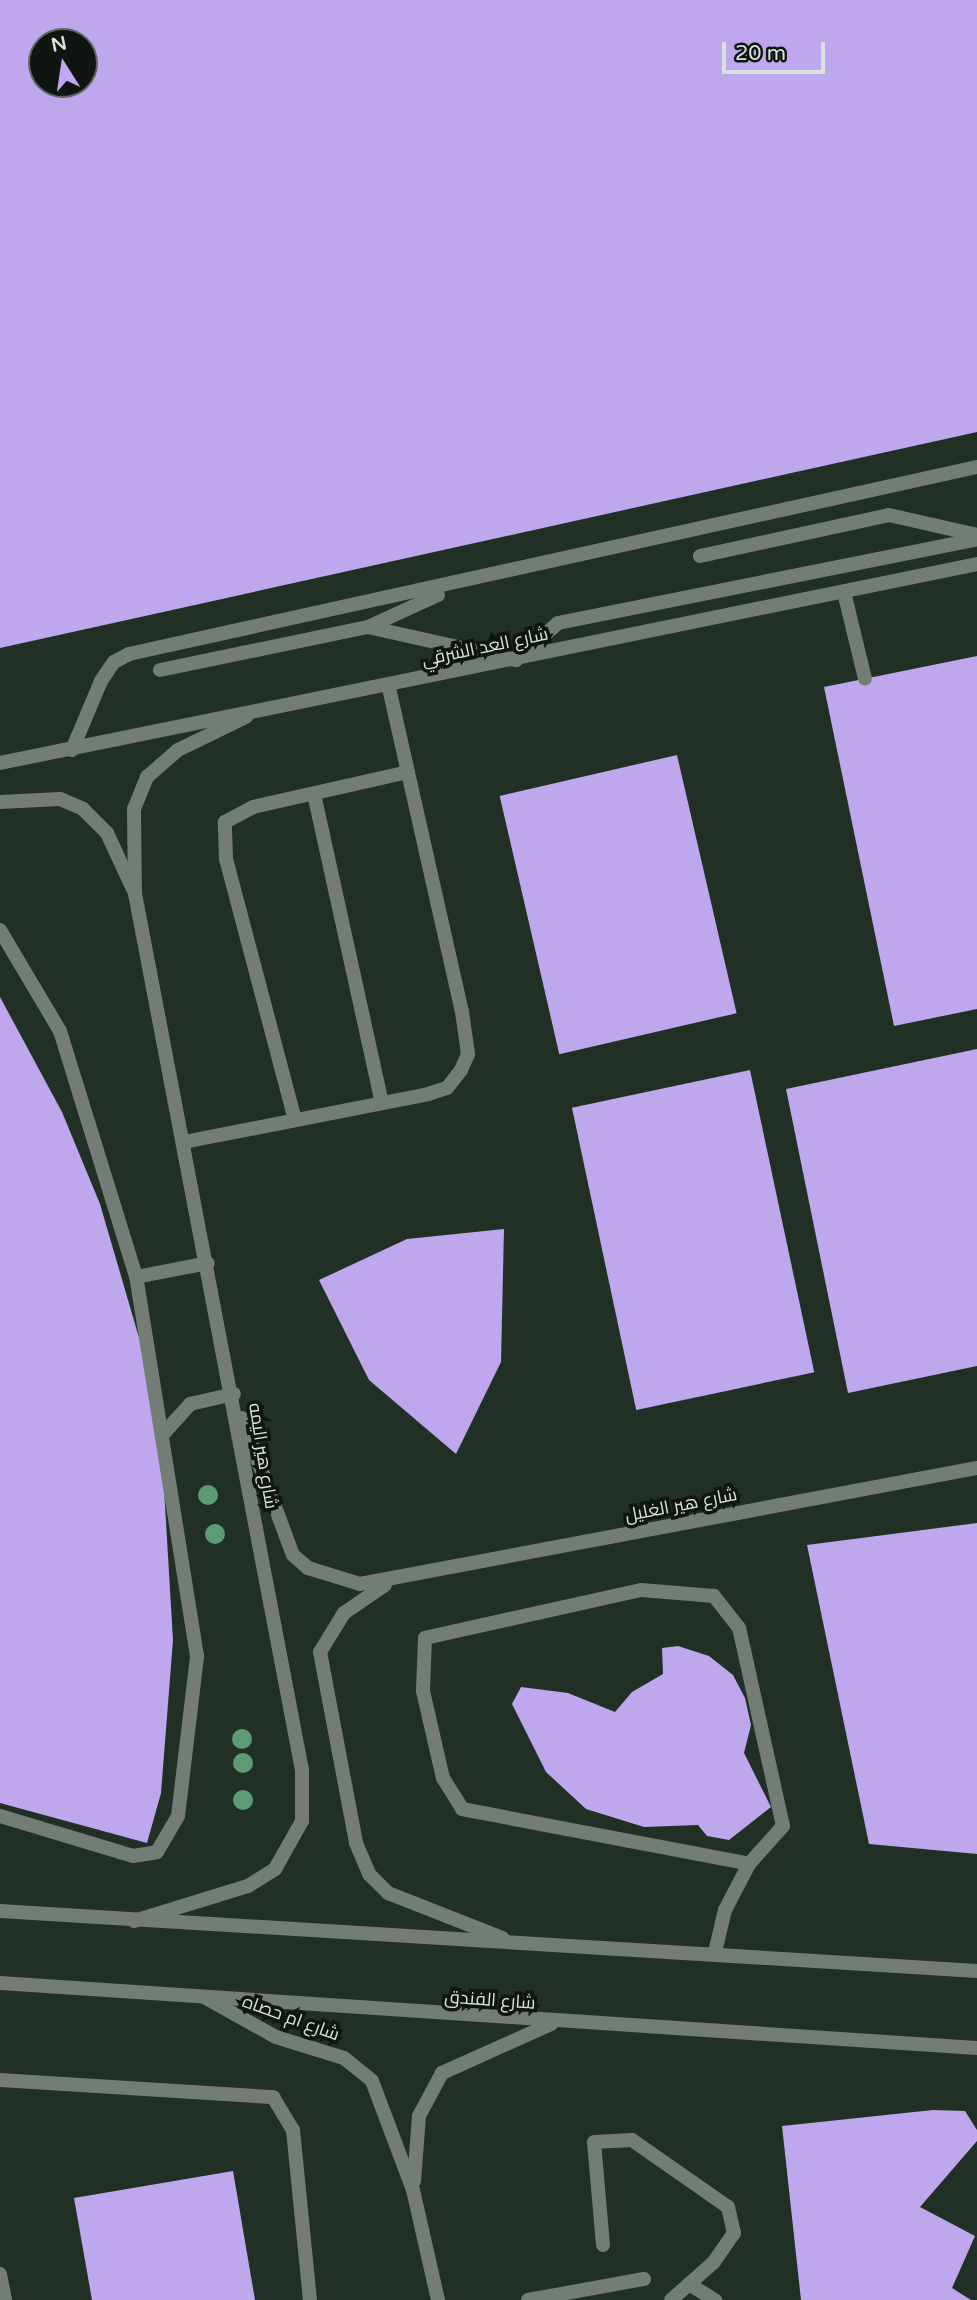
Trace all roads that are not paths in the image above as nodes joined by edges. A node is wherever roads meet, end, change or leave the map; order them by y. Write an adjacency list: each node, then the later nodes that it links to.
1 (977, 467): 5 (street)
2 (977, 537): 3 (street); 8 (street)
3 (701, 556)
4 (977, 564): 6 (street, شارع العد الشرقي)
5 (465, 583): 7 (street); 13 (street)
6 (844, 592): 8 (street, شارع العد الشرقي); 10 (street)
7 (368, 627): 8 (street); 9 (street)
8 (516, 660): 11 (street, شارع العد الشرقي)
9 (160, 670)
10 (865, 679)
11 (389, 687): 12 (street, شارع العد الشرقي); 15 (street)
12 (246, 717): 13 (street, شارع العد الشرقي); 18 (street, شارع هير اليمه)
13 (72, 750): 14 (street, شارع العد الشرقي)
14 (0, 763)
15 (408, 772): 16 (street); 20 (street)
16 (314, 794): 20 (street); 21 (street)
17 (6, 801): 18 (street, شارع هير اليمه)
18 (135, 894): 22 (street, شارع هير اليمه)
19 (0, 930): 24 (street)
20 (382, 1102): 21 (street)
21 (295, 1120): 22 (street)
22 (184, 1142): 23 (street, شارع هير اليمه)
23 (208, 1263): 24 (street); 25 (street, شارع هير اليمه)
24 (136, 1277): 26 (street)
25 (234, 1398): 26 (street); 28 (street, شارع هير الغليل); 32 (street, شارع هير اليمه)
26 (165, 1432): 29 (street)
27 (977, 1468): 28 (street, شارع هير الغليل)
28 (393, 1581): 33 (street, شارع هير الغليل)
29 (0, 1816)
30 (748, 1864): 30 (street); 34 (street)
31 (0, 1910): 32 (street)
32 (133, 1922): 33 (street)
33 (502, 1938): 34 (street)
34 (715, 1952): 35 (street)
35 (977, 1971)
36 (0, 1983): 37 (street, شارع الفندق)
37 (204, 1997): 38 (street, شارع الفندق); 41 (street, شارع ام حصاه)
38 (551, 2024): 39 (street, شارع الفندق); 41 (street, شارع ام حصاه)
39 (977, 2048)
40 (0, 2080): 47 (street)
41 (413, 2189): 48 (street, شارع ام حصاه)
42 (603, 2245): 45 (street)
43 (0, 2274): 46 (street)
44 (644, 2279): 49 (street)
45 (689, 2284): 50 (street); 51 (street)
46 (5, 2300)
47 (310, 2300)
48 (438, 2300)
49 (528, 2300)
50 (671, 2300)
51 (715, 2300)

